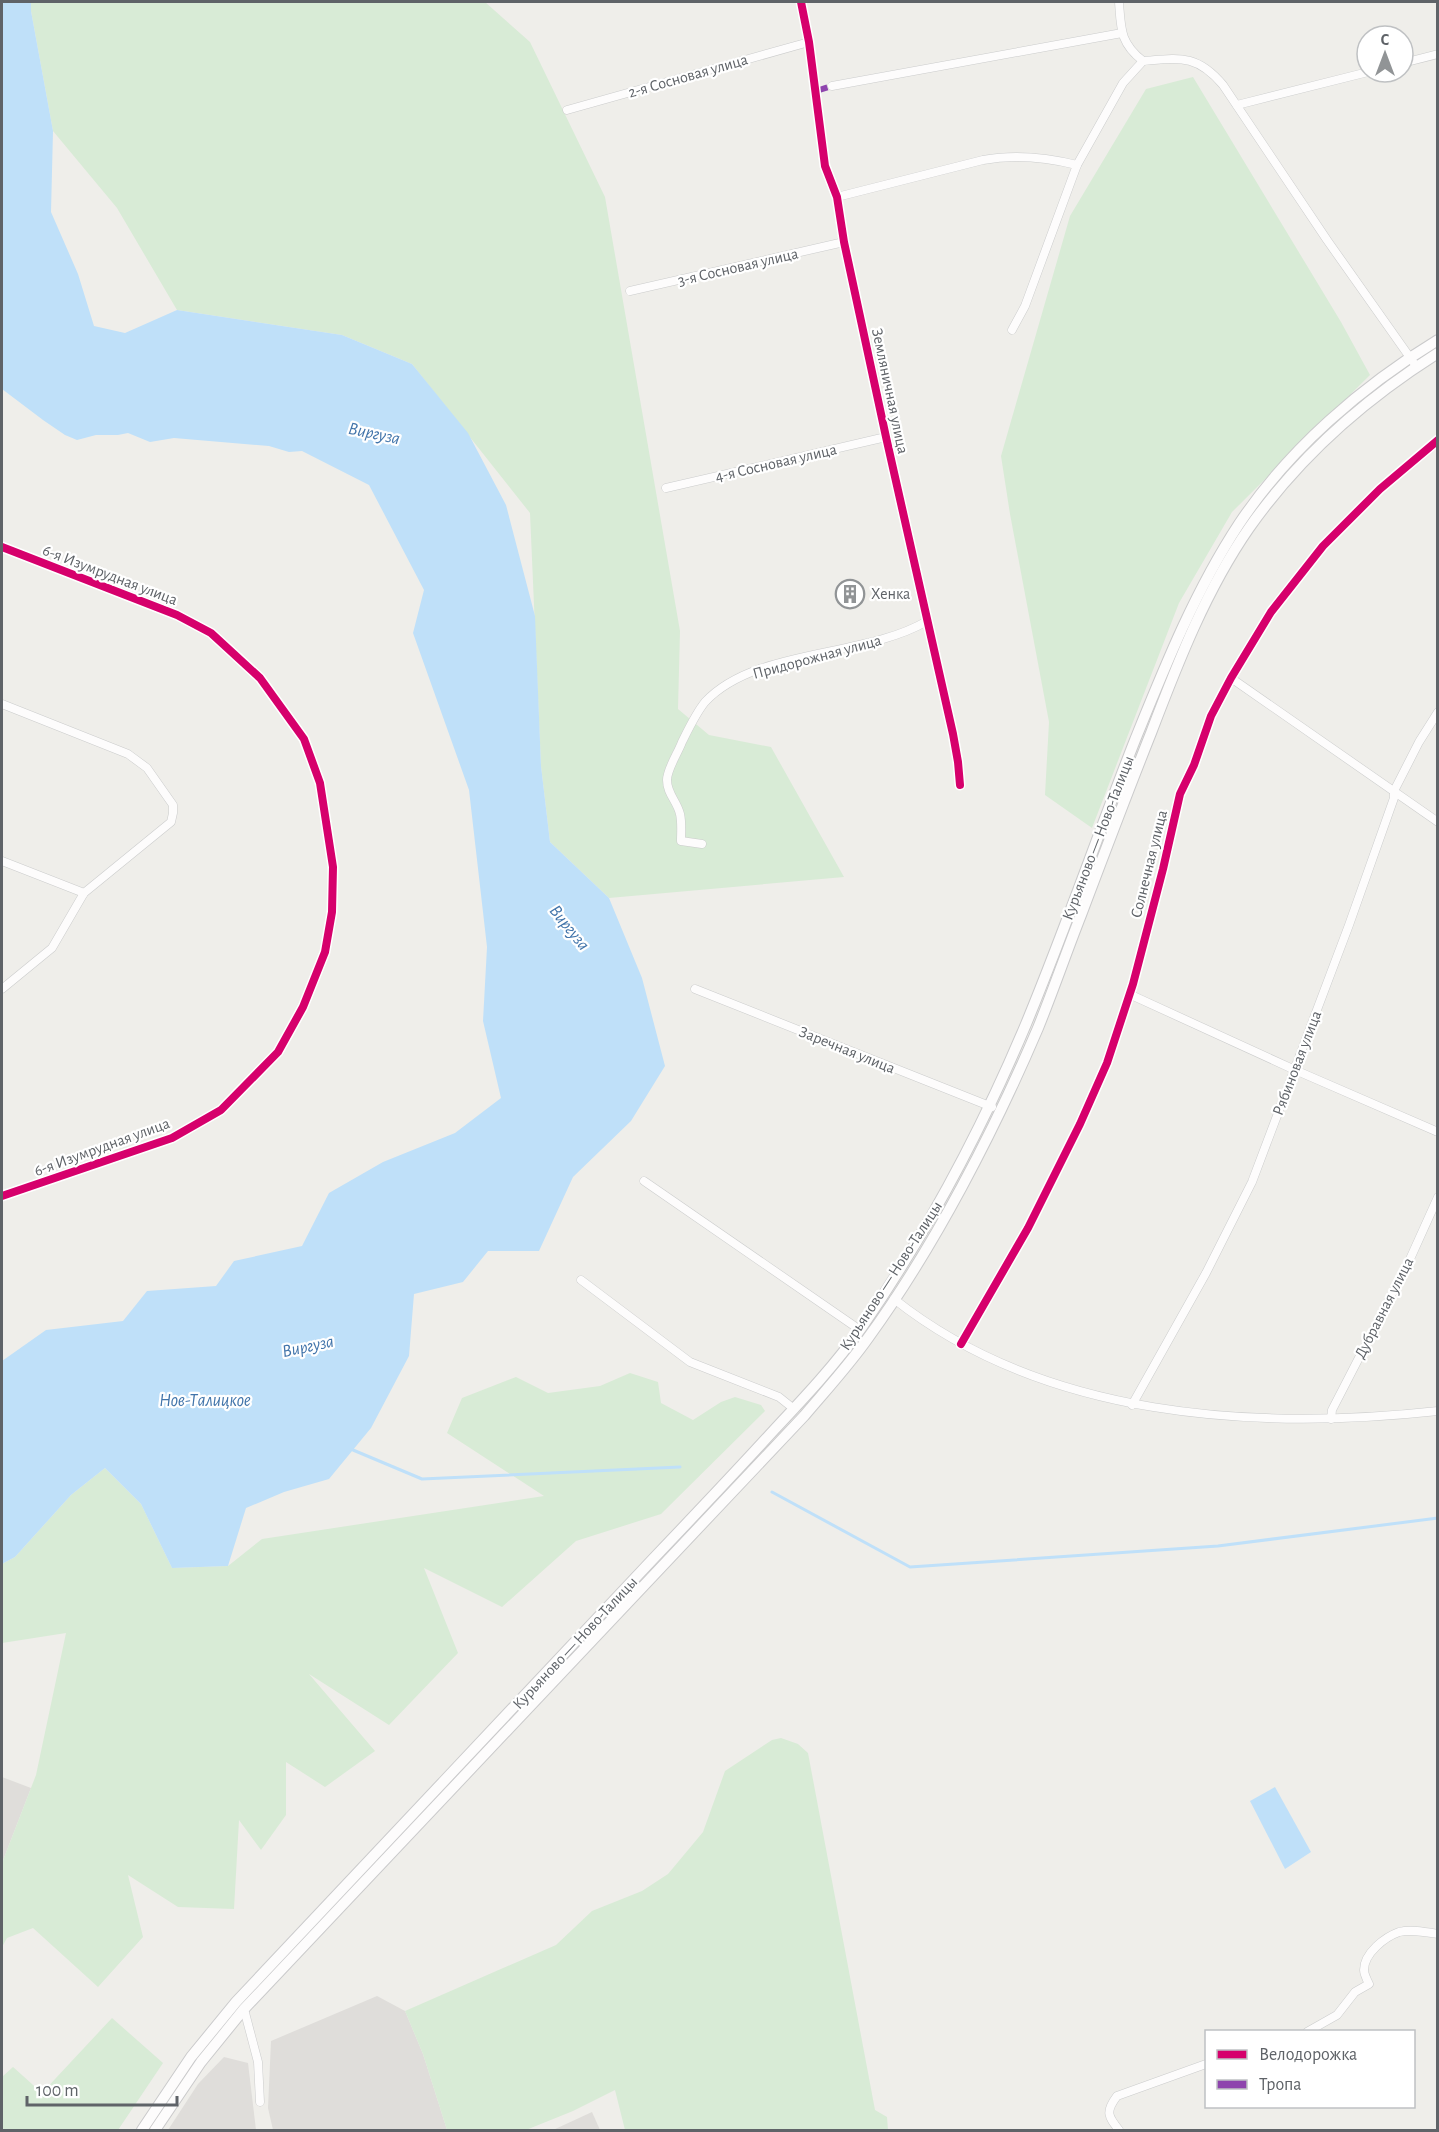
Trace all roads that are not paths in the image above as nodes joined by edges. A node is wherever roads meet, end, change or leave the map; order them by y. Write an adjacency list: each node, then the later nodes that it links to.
1 (801, 2): 4 (street, Земляничная улица)
2 (1119, 2): 3 (street)
3 (1122, 33): 7 (street); 9 (street)
4 (809, 42): 11 (street, 2-я Сосновая улица); 13 (street, Земляничная улица)
5 (1437, 54): 6 (street)
6 (1415, 60)
7 (1143, 61): 10 (street); 12 (street)
8 (1355, 75): 10 (street)
9 (832, 86)
10 (1237, 105): 19 (street)
11 (567, 110)
12 (1077, 165): 13 (street); 16 (street)
13 (837, 197): 14 (street, Земляничная улица)
14 (844, 242): 15 (street, 3-я Сосновая улица); 20 (street, Земляничная улица)
15 (630, 291)
16 (1012, 330)
17 (1437, 339): 19 (main road, Курьяново — Ново-Талицы)
18 (1437, 353): 19 (main road, Курьяново — Ново-Талицы)
19 (1413, 362): 38 (main road, Курьяново — Ново-Талицы)
20 (886, 437): 22 (street, 4-я Сосновая улица); 24 (street, Земляничная улица)
21 (1437, 440): 25 (street, Солнечная улица)
22 (666, 488)
23 (2, 547): 41 (street, 6-я Изумрудная улица)
24 (927, 621): 28 (street, Земляничная улица); 31 (street, Придорожная улица)
25 (1231, 678): 29 (street); 36 (street, Солнечная улица)
26 (2, 704): 33 (street)
27 (1437, 712): 29 (street, Рябиновая улица)
28 (960, 785)
29 (1394, 791): 30 (street); 37 (street, Рябиновая улица)
30 (1437, 822)
31 (702, 844)
32 (2, 861): 33 (street)
33 (84, 893): 34 (street)
34 (2, 989)
35 (695, 989): 38 (street, Заречная улица)
36 (1129, 994): 37 (street); 46 (street, Солнечная улица)
37 (1295, 1070): 39 (street); 47 (street, Рябиновая улица)
38 (994, 1108): 44 (main road, Курьяново — Ново-Талицы); 45 (main road, Курьяново — Ново-Талицы)
39 (1437, 1132)
40 (644, 1181): 45 (street)
41 (2, 1196)
42 (1437, 1197): 50 (street, Дубравная улица)
43 (581, 1280): 48 (street)
44 (894, 1299): 46 (street); 52 (main road, Курьяново — Ново-Талицы)
45 (860, 1330): 48 (main road, Курьяново — Ново-Талицы)
46 (961, 1344): 47 (street)
47 (1132, 1405): 50 (street)
48 (794, 1409): 56 (main road, Курьяново — Ново-Талицы)
49 (1437, 1411): 50 (street)
50 (1331, 1419)
51 (1437, 1934): 53 (street)
52 (244, 2009): 55 (street); 57 (main road, Курьяново — Ново-Талицы)
53 (1309, 2030)
54 (1205, 2064): 58 (street)
55 (260, 2102)
56 (142, 2130)
57 (155, 2130)
58 (1119, 2130)

